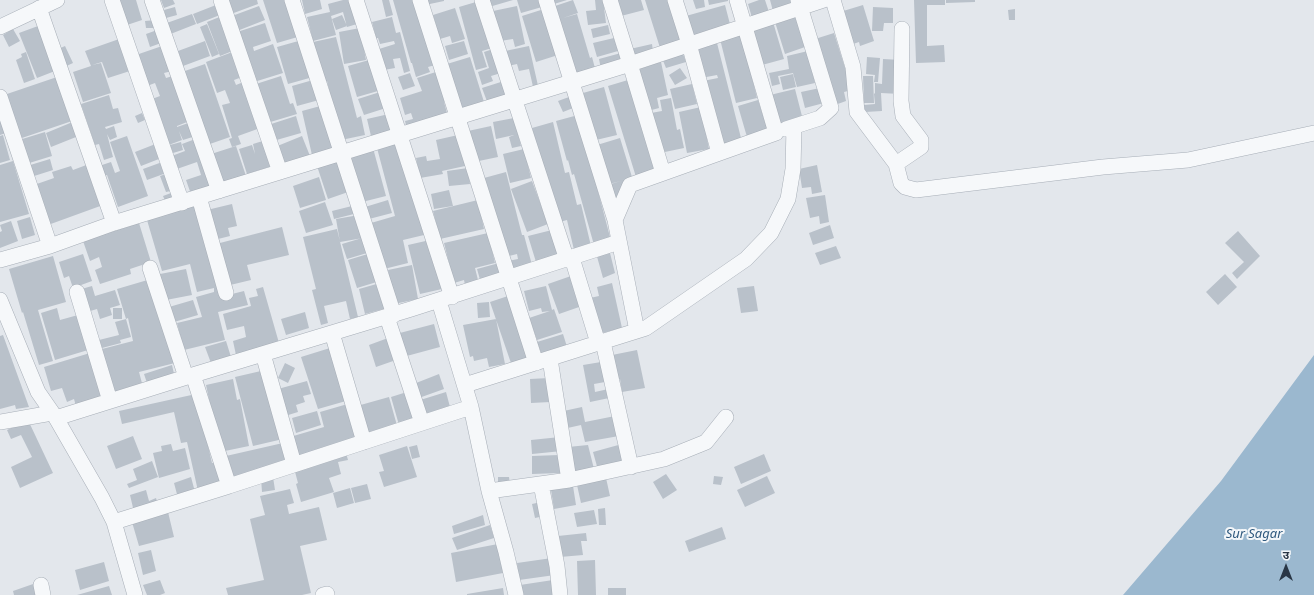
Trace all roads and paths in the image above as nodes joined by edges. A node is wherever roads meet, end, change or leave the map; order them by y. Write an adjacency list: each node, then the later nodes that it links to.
1 (57, 0): 16 (street)
2 (112, 0): 37 (street)
3 (152, 0): 35 (street)
4 (221, 0): 33 (street)
5 (292, 0): 30 (street)
6 (356, 0): 29 (street)
7 (420, 0): 25 (street)
8 (482, 0): 24 (street)
9 (546, 0): 22 (street)
10 (610, 0): 21 (street)
11 (675, 0): 20 (street)
12 (737, 0): 17 (street)
13 (824, 0): 15 (street)
14 (833, 0): 32 (street)
15 (799, 4): 17 (street); 26 (street)
16 (39, 8): 18 (street); 39 (street)
17 (745, 25): 20 (street); 27 (street)
18 (0, 27)
19 (902, 29): 32 (street)
20 (689, 44): 21 (street); 31 (street)
21 (630, 64): 22 (street); 34 (street)
22 (571, 81): 24 (street); 38 (street)
23 (0, 97): 41 (street)
24 (514, 99): 25 (street); 42 (street)
25 (457, 116): 29 (street); 45 (street)
26 (794, 126): 27 (street); 51 (street)
27 (776, 133): 31 (street)
28 (1314, 133): 32 (street)
29 (398, 135): 30 (street); 48 (street)
30 (341, 153): 33 (street); 50 (street)
31 (719, 153): 34 (street)
32 (896, 164)
33 (280, 172): 35 (street)
34 (663, 173): 38 (street)
35 (219, 191): 36 (street)
36 (199, 197): 37 (street); 47 (street)
37 (182, 203): 39 (street)
38 (615, 220): 40 (street)
39 (114, 223): 41 (street)
40 (619, 242): 42 (street); 51 (street)
41 (50, 246): 43 (street)
42 (569, 259): 45 (street); 53 (street)
43 (0, 260)
44 (150, 268): 56 (street)
45 (509, 279): 48 (street); 55 (street)
46 (78, 292): 58 (street)
47 (226, 293)
48 (445, 299): 50 (street); 57 (street)
49 (0, 300): 60 (street)
50 (390, 316): 52 (street); 63 (street)
51 (637, 331): 53 (street)
52 (332, 333): 54 (street); 64 (street)
53 (601, 343): 55 (street); 66 (street)
54 (263, 354): 56 (street); 65 (street)
55 (543, 361): 57 (street); 67 (street)
56 (189, 376): 58 (street); 69 (street)
57 (465, 386): 59 (street)
58 (110, 401): 60 (street)
59 (471, 407): 63 (street); 70 (street)
60 (54, 415): 62 (street); 71 (street)
61 (726, 418): 66 (street)
62 (0, 422)
63 (422, 423): 64 (street)
64 (364, 442): 65 (street)
65 (294, 464): 69 (street)
66 (631, 467): 67 (street)
67 (569, 480): 68 (street)
68 (541, 484): 70 (street); 74 (street)
69 (229, 486): 71 (street)
70 (489, 491): 73 (street)
71 (114, 522): 72 (street)
72 (135, 595)
73 (516, 595)
74 (560, 595)

